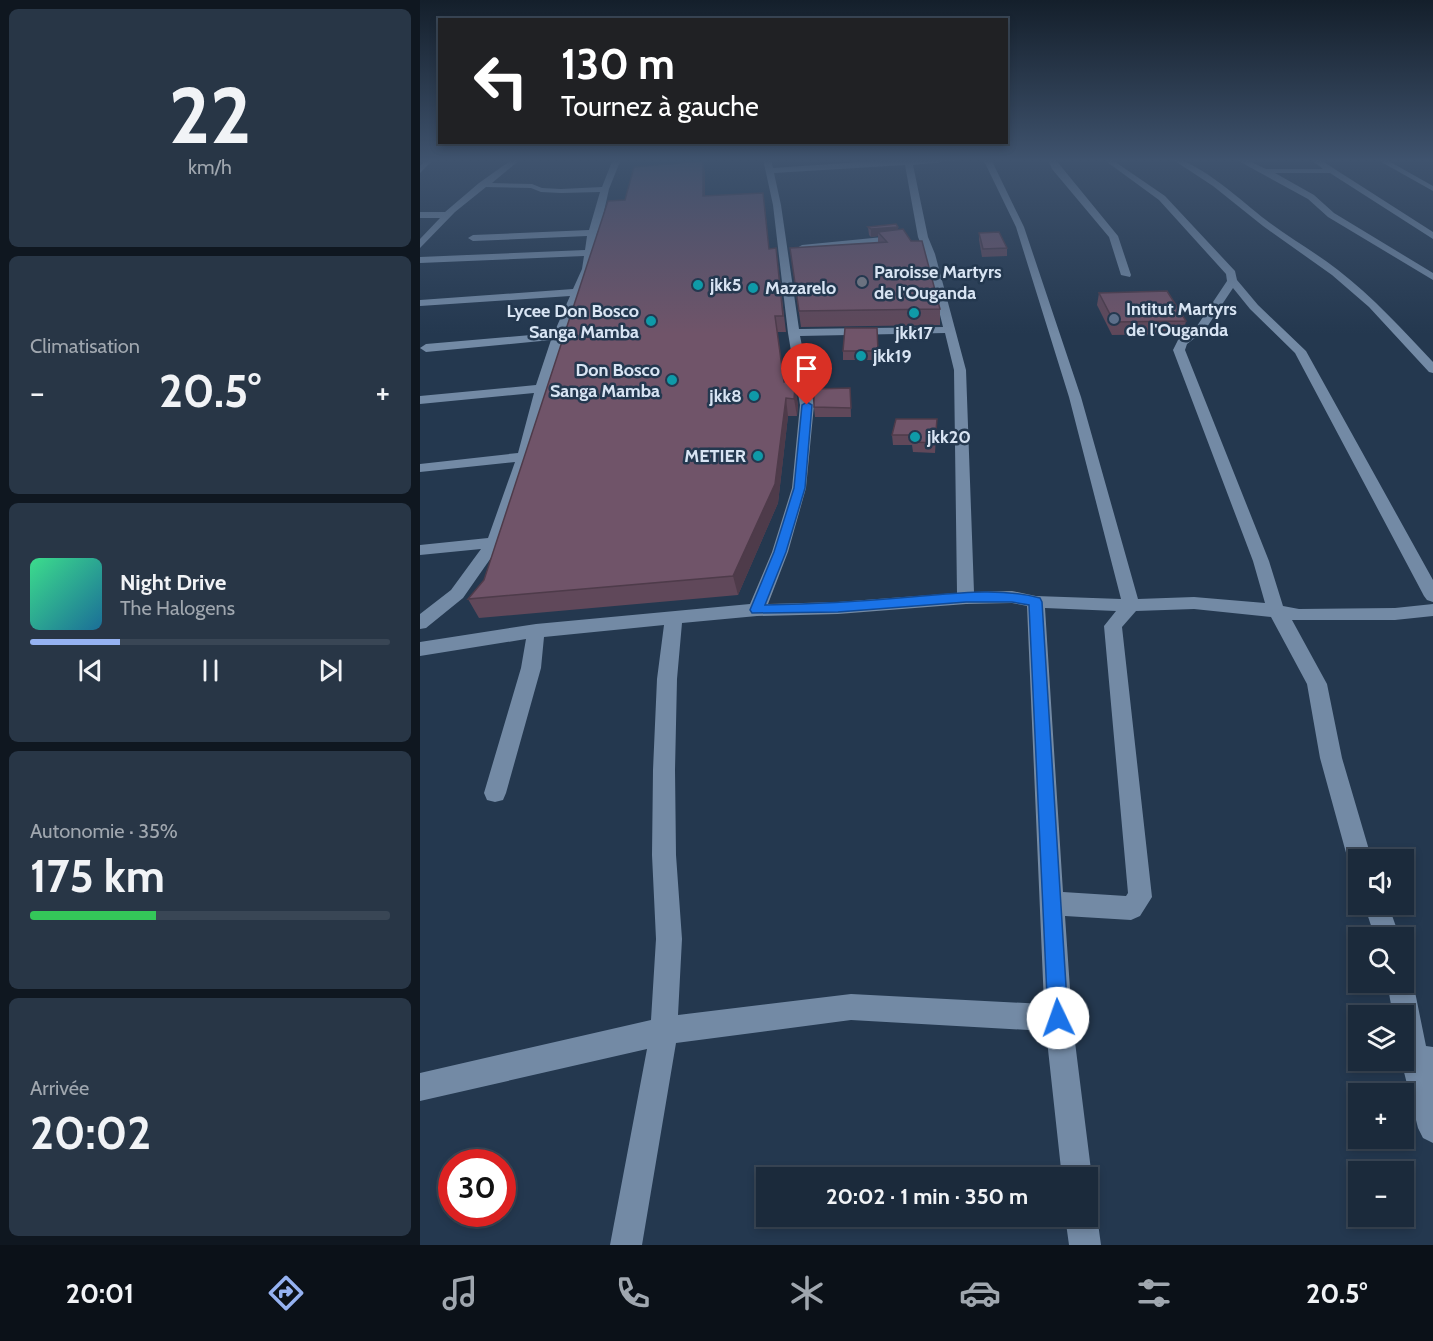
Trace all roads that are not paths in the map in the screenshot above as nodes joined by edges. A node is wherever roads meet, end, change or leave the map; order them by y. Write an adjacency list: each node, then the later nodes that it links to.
1 (445, 217): 15 (street)
2 (599, 217): 11 (street)
3 (778, 217): 16 (street)
4 (919, 217): 13 (street)
5 (1016, 217): 38 (street)
6 (1097, 217): 19 (street)
7 (1180, 217): 21 (street)
8 (1257, 217): 28 (street)
9 (1336, 217): 20 (street)
10 (1406, 217): 12 (street)
11 (592, 233): 14 (street); 17 (street)
12 (1433, 236)
13 (923, 237): 16 (street); 24 (street)
14 (473, 238)
15 (420, 245)
16 (782, 250): 25 (street)
17 (588, 253): 18 (street); 22 (street)
18 (420, 260)
19 (1126, 275)
20 (1433, 277)
21 (1232, 281): 35 (street); 41 (street)
22 (577, 292): 23 (street); 26 (street)
23 (420, 303)
24 (948, 330): 25 (street); 36 (street)
25 (794, 333): 39 (street)
26 (558, 336): 27 (street); 29 (street)
27 (426, 348)
28 (1433, 369)
29 (541, 388): 30 (street); 31 (street)
30 (420, 399)
31 (524, 457): 32 (street); 33 (street)
32 (420, 468)
33 (494, 542): 34 (street); 43 (street)
34 (420, 550)
35 (1433, 596)
36 (966, 598): 37 (street); 39 (street)
37 (1036, 602): 38 (street); 48 (street)
38 (1131, 605): 41 (street); 48 (street)
39 (757, 610): 42 (street)
40 (1433, 610): 41 (street)
41 (1276, 611): 47 (street)
42 (674, 618): 44 (street); 51 (street)
43 (420, 623)
44 (536, 631): 45 (street); 46 (street)
45 (420, 649)
46 (495, 793)
47 (1357, 849)
48 (1051, 903): 50 (street)
49 (1403, 993): 52 (street)
50 (1058, 1018): 51 (street); 55 (street)
51 (664, 1031): 53 (street); 57 (street)
52 (1424, 1059): 54 (street)
53 (420, 1086)
54 (1433, 1128)
55 (1076, 1167)
56 (1082, 1227): 58 (street)
57 (626, 1245)
58 (1084, 1245)

